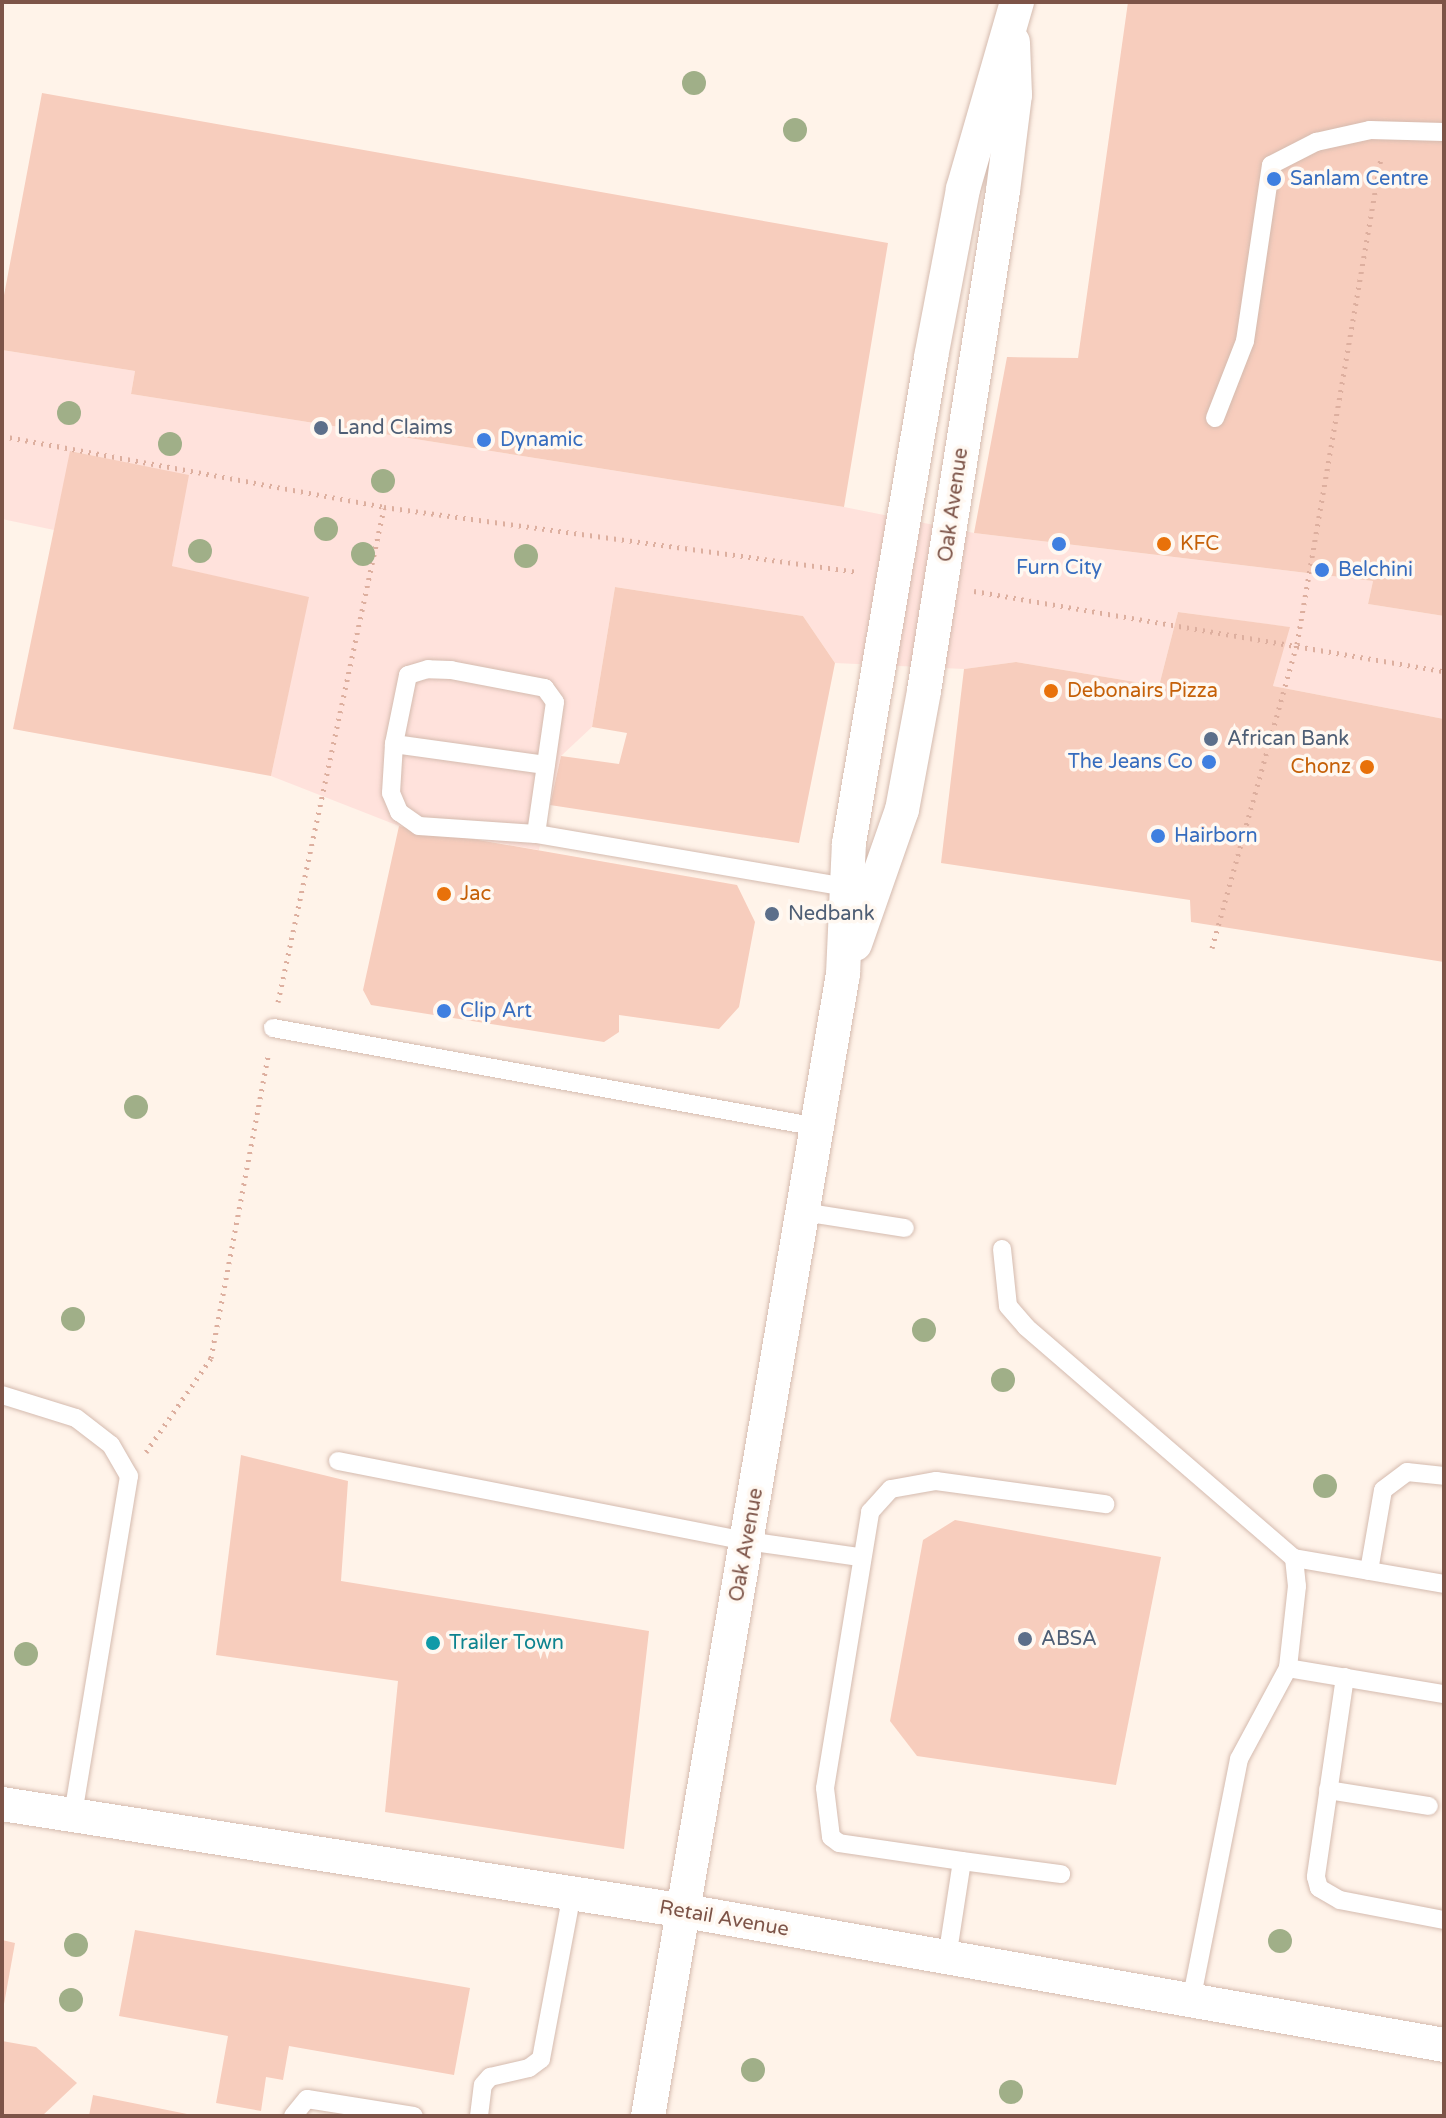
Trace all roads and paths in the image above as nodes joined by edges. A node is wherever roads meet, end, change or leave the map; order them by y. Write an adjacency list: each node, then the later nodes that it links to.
1 (1015, 14): 6 (street, Oak Avenue); 7 (street, Oak Avenue)
2 (1444, 132): 4 (lane)
3 (1397, 159): 8 (path)
4 (1215, 418)
5 (2, 436): 6 (path)
6 (895, 577): 13 (street, Oak Avenue)
7 (942, 586): 8 (path); 15 (street, Oak Avenue)
8 (1297, 644): 9 (path); 14 (path)
9 (1444, 671)
10 (394, 744): 11 (lane); 11 (lane); 12 (lane)
11 (546, 765): 12 (lane)
12 (536, 834): 13 (lane)
13 (847, 887): 15 (street, Oak Avenue)
14 (1212, 948)
15 (843, 974): 17 (street, Oak Avenue)
16 (273, 1028): 17 (lane)
17 (818, 1127): 18 (street, Oak Avenue)
18 (803, 1212): 19 (lane); 25 (street, Oak Avenue)
19 (905, 1228)
20 (1002, 1249): 27 (lane)
21 (2, 1395): 36 (lane)
22 (338, 1461): 25 (lane)
23 (1444, 1476): 28 (lane)
24 (1105, 1504): 26 (lane)
25 (747, 1541): 26 (lane); 40 (street, Oak Avenue)
26 (860, 1557): 37 (lane)
27 (1294, 1558): 28 (lane); 30 (lane)
28 (1369, 1571): 29 (lane)
29 (1444, 1584)
30 (1288, 1668): 31 (lane); 43 (lane)
31 (1345, 1677): 32 (lane); 33 (lane)
32 (1444, 1694)
33 (1328, 1790): 35 (lane); 41 (lane)
34 (2, 1804): 36 (street, Retail Avenue)
35 (1429, 1806)
36 (73, 1816): 39 (street, Retail Avenue)
37 (962, 1861): 38 (lane); 42 (lane)
38 (1061, 1874)
39 (572, 1894): 40 (street, Retail Avenue); 47 (lane)
40 (685, 1911): 42 (street, Retail Avenue); 48 (street, Oak Avenue)
41 (1444, 1920)
42 (947, 1958): 43 (street, Retail Avenue)
43 (1191, 2002): 44 (street, Retail Avenue)
44 (1444, 2045)
45 (293, 2116): 46 (lane)
46 (414, 2116)
47 (479, 2116)
48 (648, 2116)

